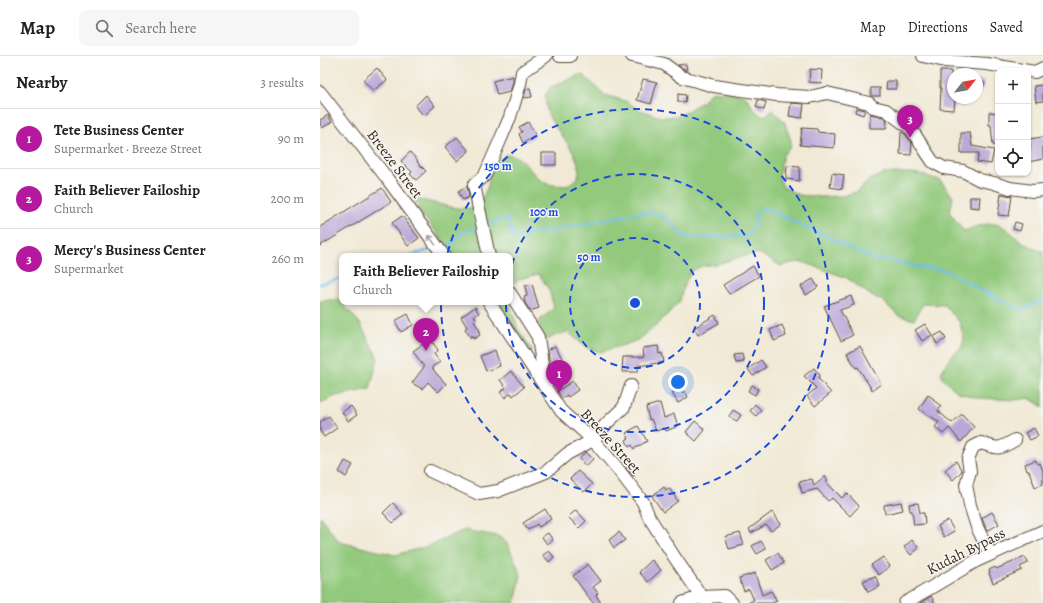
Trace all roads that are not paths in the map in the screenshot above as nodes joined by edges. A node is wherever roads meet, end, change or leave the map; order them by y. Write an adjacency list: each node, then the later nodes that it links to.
1 (546, 56): 11 (street)
2 (560, 56): 3 (street)
3 (570, 56)
4 (632, 56): 9 (street)
5 (923, 56): 6 (street)
6 (991, 60): 7 (street)
7 (1043, 68)
8 (320, 92): 10 (street, Breeze Street, one-way to 8)
9 (1043, 190)
10 (442, 253)
11 (488, 253)
12 (513, 298): 15 (street)
13 (490, 305): 15 (street, Breeze Street)
14 (631, 386): 16 (street)
15 (552, 398): 16 (street, Breeze Street)
16 (592, 440): 18 (street); 21 (street, Breeze Street)
17 (1015, 440): 20 (street)
18 (430, 472)
19 (1043, 531): 20 (street, Kudah Bypass)
20 (990, 554): 24 (street, Kudah Bypass)
21 (704, 600): 22 (street); 23 (street)
22 (682, 603)
23 (732, 603)
24 (905, 603)

